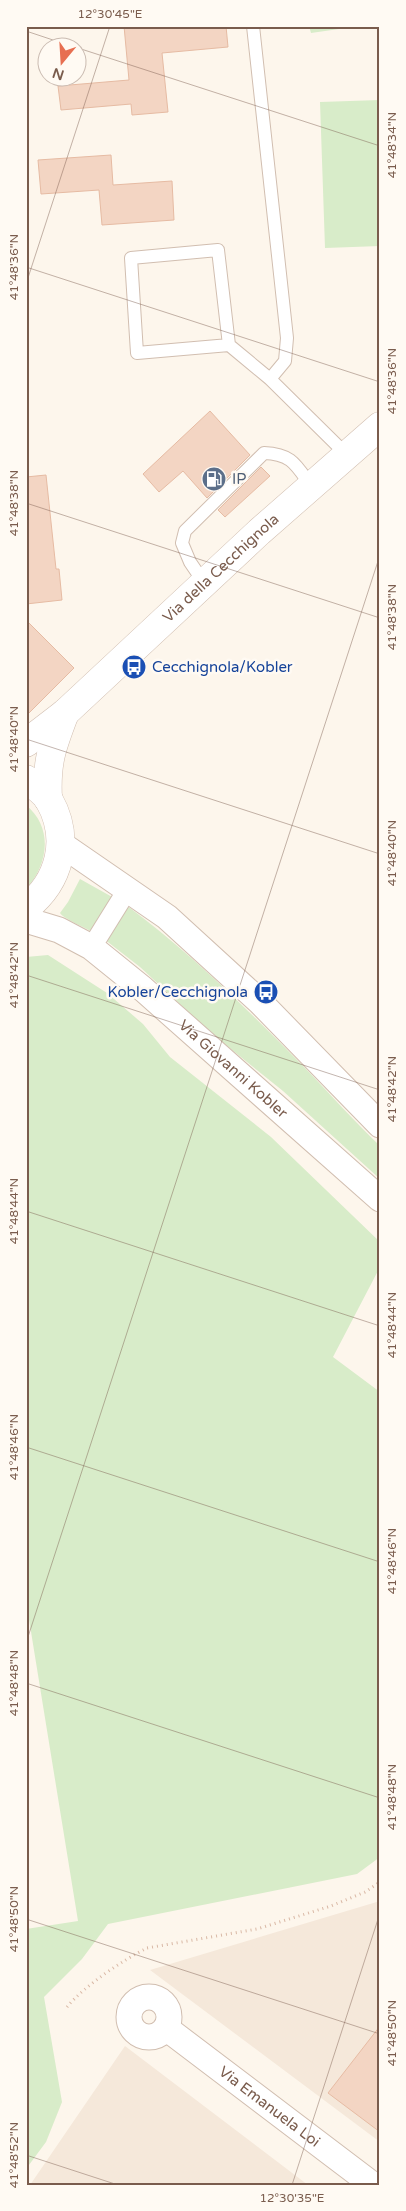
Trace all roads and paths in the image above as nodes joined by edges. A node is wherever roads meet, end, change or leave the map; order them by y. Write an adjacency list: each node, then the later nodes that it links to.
1 (253, 26): 3 (lane)
2 (229, 345): 2 (lane); 3 (lane)
3 (270, 379): 5 (lane)
4 (380, 426): 5 (street, Via della Cecchignola)
5 (347, 455): 6 (street, Via della Cecchignola)
6 (311, 486): 7 (street, Via della Cecchignola); 7 (lane)
7 (204, 584): 8 (street, Via della Cecchignola)
8 (66, 713): 9 (street, Via della Cecchignola); 11 (street, Via della Cecchignola)
9 (26, 743)
10 (26, 779): 11 (street)
11 (48, 799): 12 (street)
12 (61, 844): 14 (street); 17 (street)
13 (121, 900): 16 (street)
14 (26, 908)
15 (26, 920): 18 (street, Via Giovanni Kobler)
16 (98, 937)
17 (380, 1125)
18 (380, 1199)
19 (380, 1882): 20 (path)
20 (67, 2007)
21 (166, 2028): 22 (street, Via Emanuela Loi)
22 (373, 2185)

